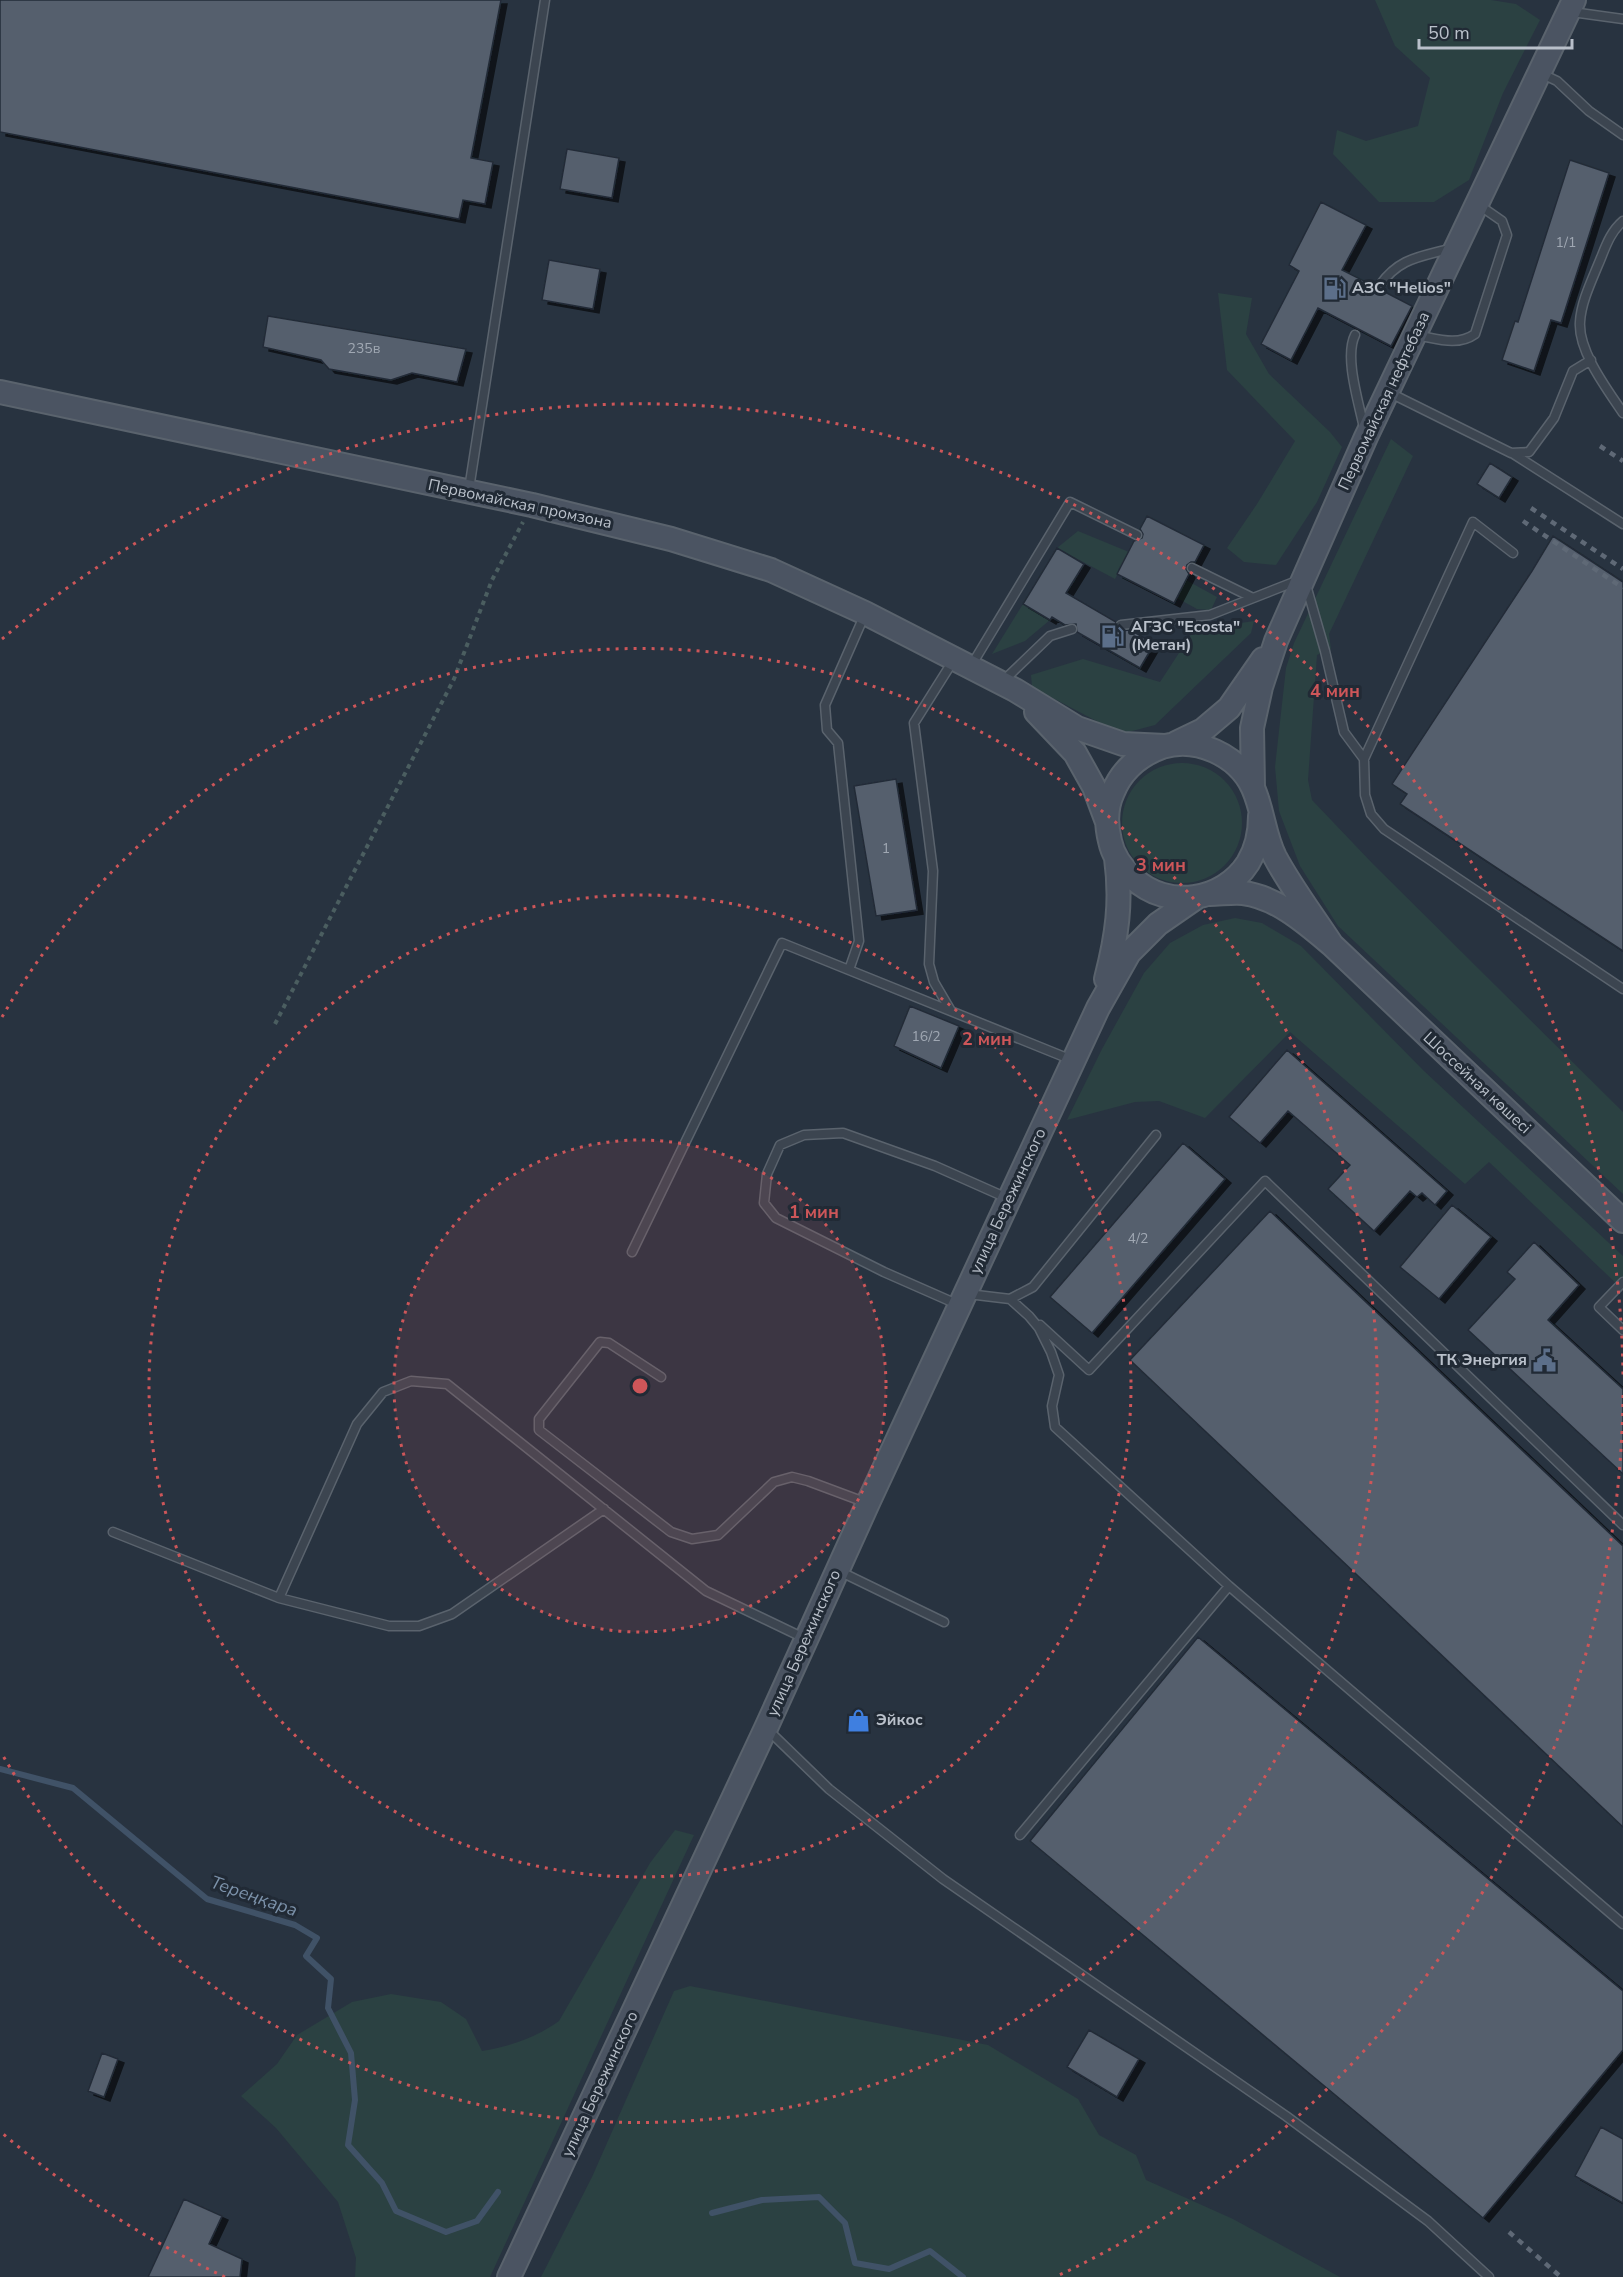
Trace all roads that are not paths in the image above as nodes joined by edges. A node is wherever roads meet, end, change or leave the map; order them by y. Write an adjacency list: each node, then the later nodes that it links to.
1 (545, 0): 18 (lane)
2 (1571, 6): 3 (lane); 4 (main road, Первомайская нефтебаза)
3 (1623, 19)
4 (1539, 73): 5 (lane); 6 (main road, Первомайская нефтебаза)
5 (1623, 135)
6 (1478, 204): 8 (main road, Первомайская нефтебаза); 11 (lane)
7 (1623, 221): 12 (lane)
8 (1456, 246): 9 (lane); 11 (main road, Первомайская нефтебаза)
9 (1380, 285)
10 (1355, 335): 16 (lane)
11 (1415, 335): 13 (main road, Первомайская нефтебаза)
12 (1591, 360): 15 (lane); 17 (lane)
13 (1387, 391): 16 (main road, Первомайская нефтебаза); 17 (lane)
14 (0, 392): 18 (main road, Первомайская промзона)
15 (1623, 413)
16 (1366, 437): 23 (main road, Первомайская нефтебаза)
17 (1511, 453): 19 (lane)
18 (468, 492): 25 (main road, Первомайская промзона)
19 (1623, 524)
20 (1137, 535): 29 (lane)
21 (1513, 553): 32 (lane)
22 (1192, 568): 24 (lane)
23 (1304, 578): 24 (lane); 28 (main road, Первомайская нефтебаза); 32 (lane)
24 (1253, 598): 26 (lane)
25 (865, 613): 29 (main road, Первомайская промзона); 39 (lane)
26 (1121, 625)
27 (1072, 629): 30 (lane)
28 (1276, 641): 31 (main road); 33 (main road)
29 (963, 662): 30 (main road, Первомайская промзона); 42 (lane)
30 (1008, 686): 31 (main road); 35 (main road)
31 (1168, 746): 33 (main road); 35 (main road)
32 (1364, 759): 40 (lane)
33 (1253, 787): 34 (main road)
34 (1260, 816): 37 (main road); 38 (main road)
35 (1107, 822): 36 (main road)
36 (1115, 856): 37 (main road); 41 (main road)
37 (1202, 896): 38 (main road); 41 (main road)
38 (1332, 945): 46 (main road, Шоссейная көшесі)
39 (849, 970): 42 (lane); 47 (lane)
40 (1623, 989)
41 (1098, 1008): 43 (main road, улица Бережинского)
42 (951, 1012): 43 (lane)
43 (1073, 1061): 45 (main road, улица Бережинского)
44 (1156, 1135): 50 (lane)
45 (1009, 1198): 49 (main road, улица Бережинского); 49 (lane)
46 (1623, 1221)
47 (632, 1252)
48 (1623, 1282): 52 (lane)
49 (962, 1299): 50 (lane); 54 (main road, улица Бережинского)
50 (1010, 1299): 51 (lane)
51 (1029, 1316): 56 (lane); 59 (lane)
52 (1623, 1330)
53 (661, 1377): 54 (lane)
54 (868, 1503): 58 (main road, улица Бережинского)
55 (604, 1509): 60 (lane); 60 (lane); 62 (lane)
56 (1623, 1525)
57 (113, 1532): 60 (lane)
58 (837, 1570): 61 (lane); 62 (main road, улица Бережинского)
59 (1229, 1586): 64 (lane); 65 (lane)
60 (279, 1598)
61 (944, 1622)
62 (806, 1639): 63 (main road, улица Бережинского)
63 (766, 1728): 66 (main road, улица Бережинского); 67 (lane)
64 (1020, 1835)
65 (1623, 1924)
66 (509, 2277)
67 (1489, 2277)

